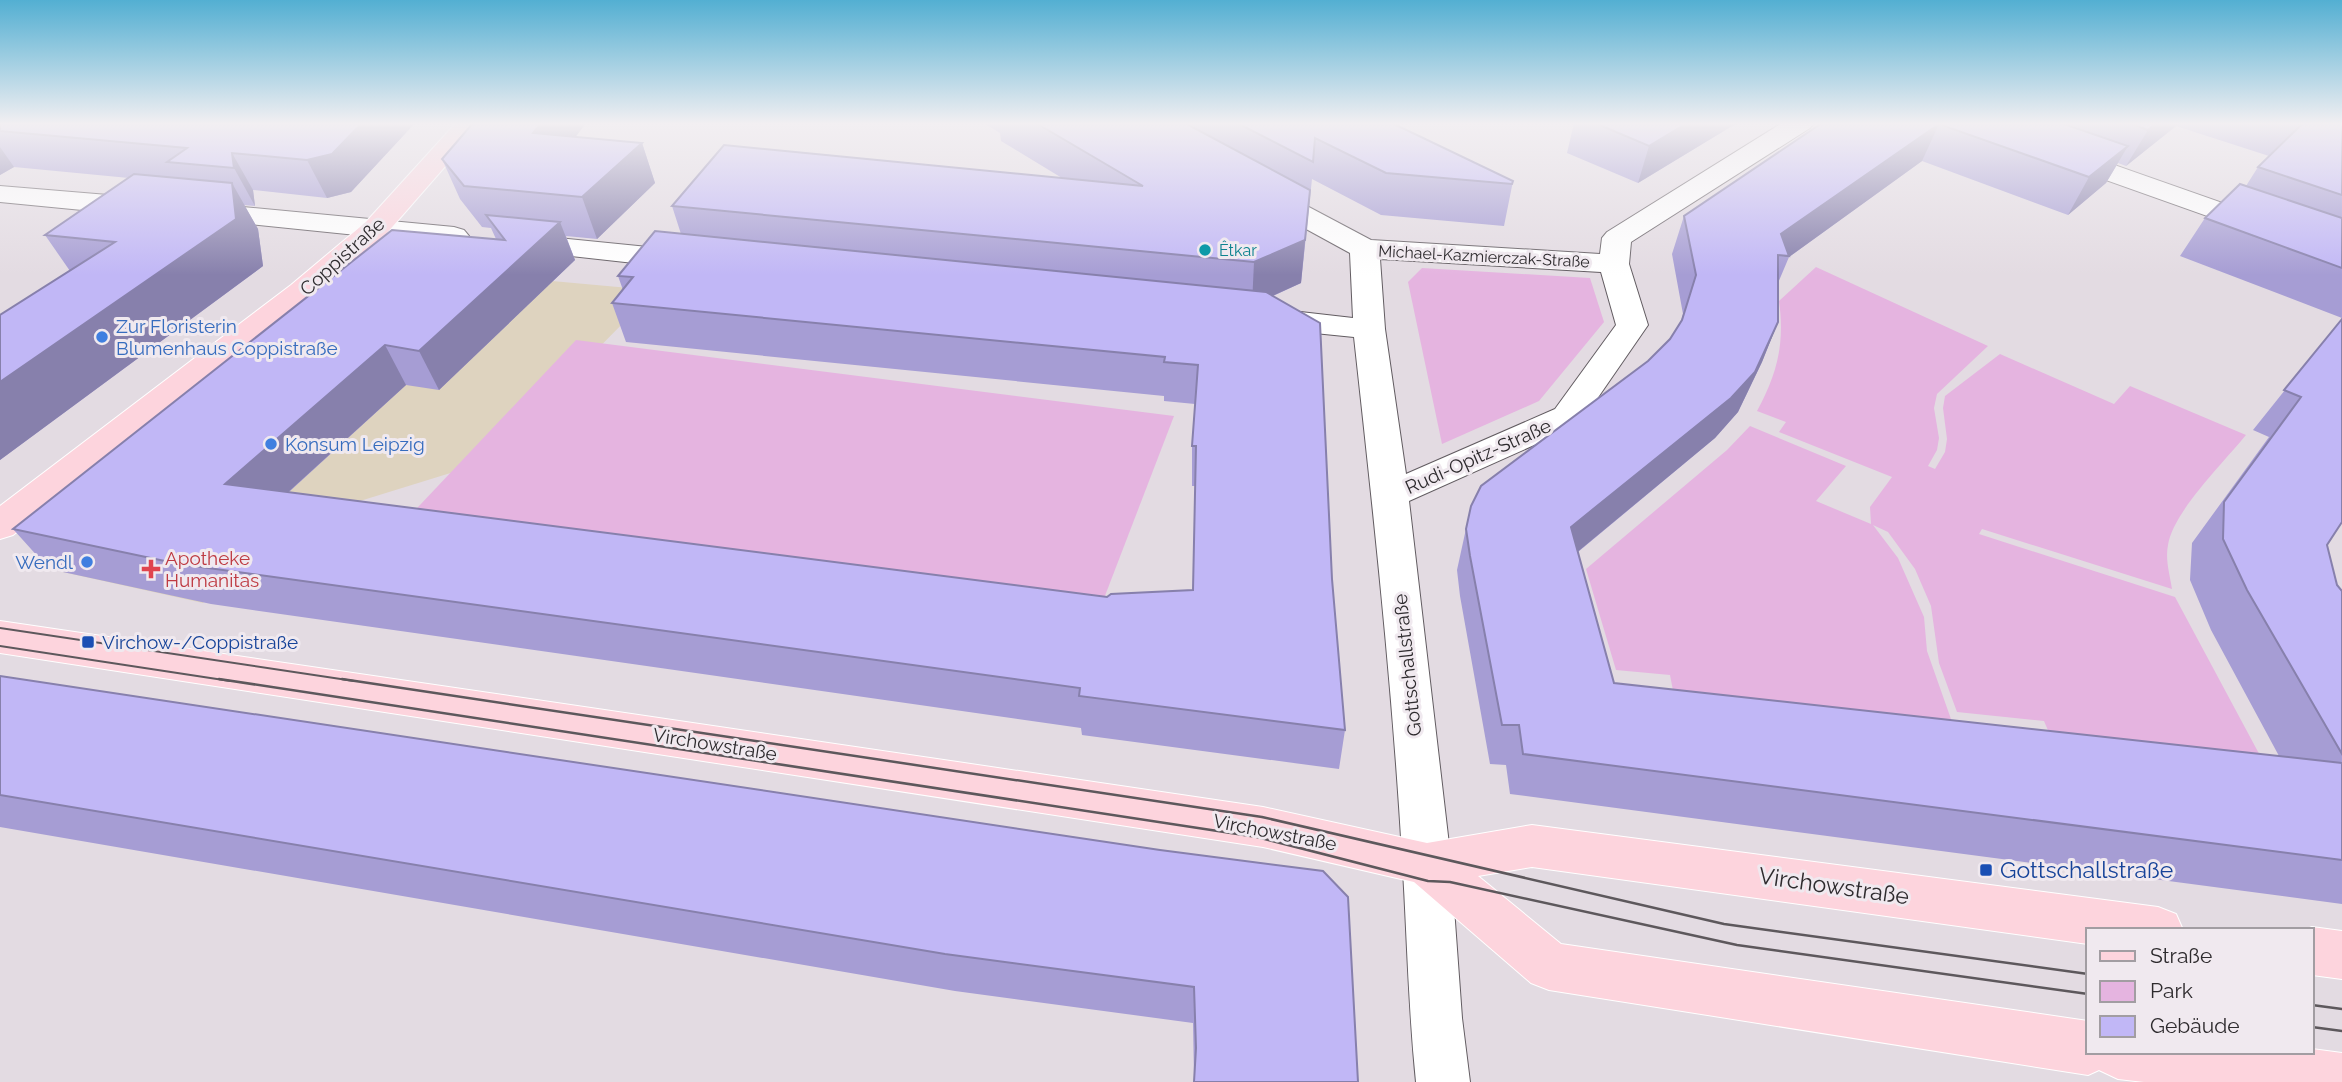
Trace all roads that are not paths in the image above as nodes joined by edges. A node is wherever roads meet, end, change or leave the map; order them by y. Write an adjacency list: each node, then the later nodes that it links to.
1 (425, 173): 6 (main road, Coppistraße)
2 (1720, 173): 10 (street)
3 (2112, 173): 8 (street)
4 (1244, 183): 7 (street, Michael-Kazmierczak-Straße)
5 (0, 194): 6 (street)
6 (376, 228): 9 (street); 14 (main road, Coppistraße)
7 (1365, 249): 10 (street, Michael-Kazmierczak-Straße); 12 (street, Gottschallstraße)
8 (2342, 255)
9 (713, 262)
10 (1614, 264): 13 (street, Rudi-Opitz-Straße)
11 (1237, 315): 12 (street)
12 (1369, 329): 13 (street, Gottschallstraße)
13 (1390, 495): 16 (street, Gottschallstraße)
14 (0, 526)
15 (0, 637): 16 (main road, Virchowstraße)
16 (1427, 864): 17 (main road, Virchowstraße); 20 (main road, Virchowstraße); 23 (street, Gottschallstraße)
17 (2143, 928)
18 (2314, 951): 19 (main road)
19 (2342, 955)
20 (2086, 1048)
21 (2134, 1054): 22 (main road)
22 (2342, 1080)
23 (1443, 1082)

